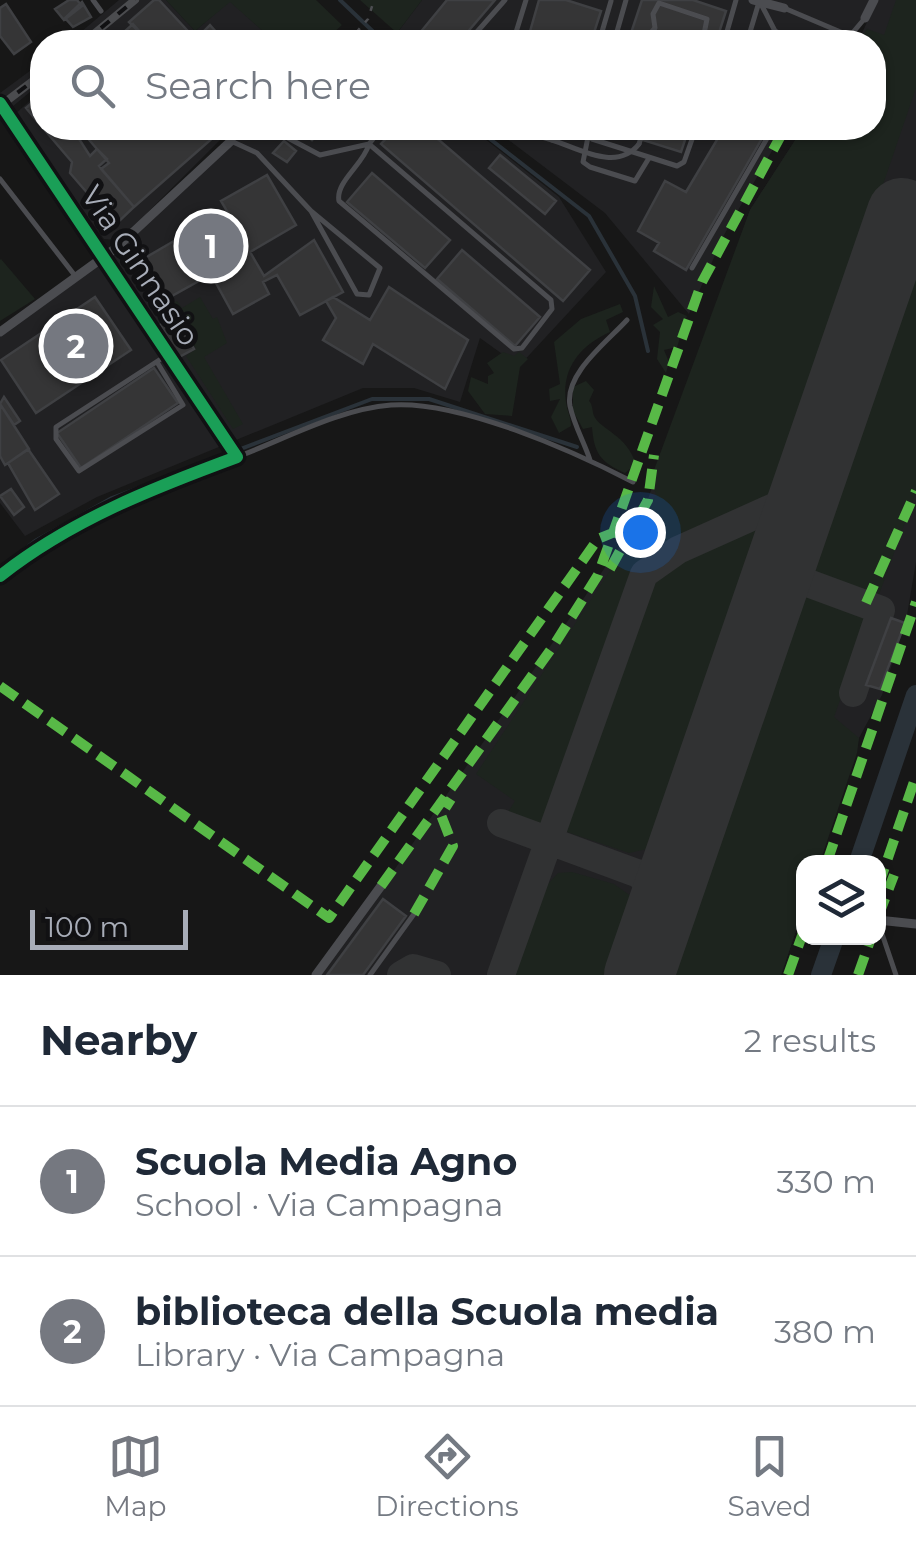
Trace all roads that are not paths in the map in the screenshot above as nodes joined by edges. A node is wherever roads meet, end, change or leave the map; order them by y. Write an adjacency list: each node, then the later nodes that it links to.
1 (93, 0): 10 (lane)
2 (504, 0): 12 (lane)
3 (526, 0): 13 (lane)
4 (610, 0): 14 (lane)
5 (626, 0): 15 (lane)
6 (736, 0): 18 (lane)
7 (874, 0): 11 (street)
8 (756, 1): 9 (street); 19 (lane); 20 (lane)
9 (784, 8): 21 (lane)
10 (102, 11)
11 (865, 18): 22 (lane)
12 (478, 30)
13 (517, 30)
14 (602, 30)
15 (617, 30)
16 (652, 30): 17 (lane)
17 (705, 30)
18 (727, 30)
19 (750, 30)
20 (775, 30)
21 (836, 30)
22 (855, 30)
23 (0, 103): 37 (street, Via Ginnasio)
24 (289, 140): 33 (lane)
25 (372, 140): 33 (lane)
26 (552, 140): 29 (lane, bridge)
27 (587, 140): 34 (lane)
28 (595, 140): 34 (lane)
29 (640, 140)
30 (691, 140): 34 (lane)
31 (767, 140): 38 (lane)
32 (231, 142): 36 (lane); 37 (street)
33 (369, 144): 33 (lane)
34 (649, 158)
35 (0, 179): 39 (lane)
36 (311, 211): 36 (lane)
37 (105, 255): 39 (street); 42 (street, Via Ginnasio)
38 (692, 268)
39 (76, 277): 41 (street)
40 (627, 320): 45 (lane)
41 (0, 332)
42 (169, 354): 43 (lane); 44 (street, Via Ginnasio)
43 (156, 362): 43 (lane)
44 (237, 457): 45 (lane); 47 (street)
45 (590, 460): 46 (lane)
46 (633, 482)
47 (0, 576)
48 (381, 886): 53 (street)
49 (414, 914): 54 (lane)
50 (886, 922): 51 (street)
51 (916, 924)
52 (886, 945): 55 (lane)
53 (316, 975)
54 (370, 975)
55 (896, 975)

